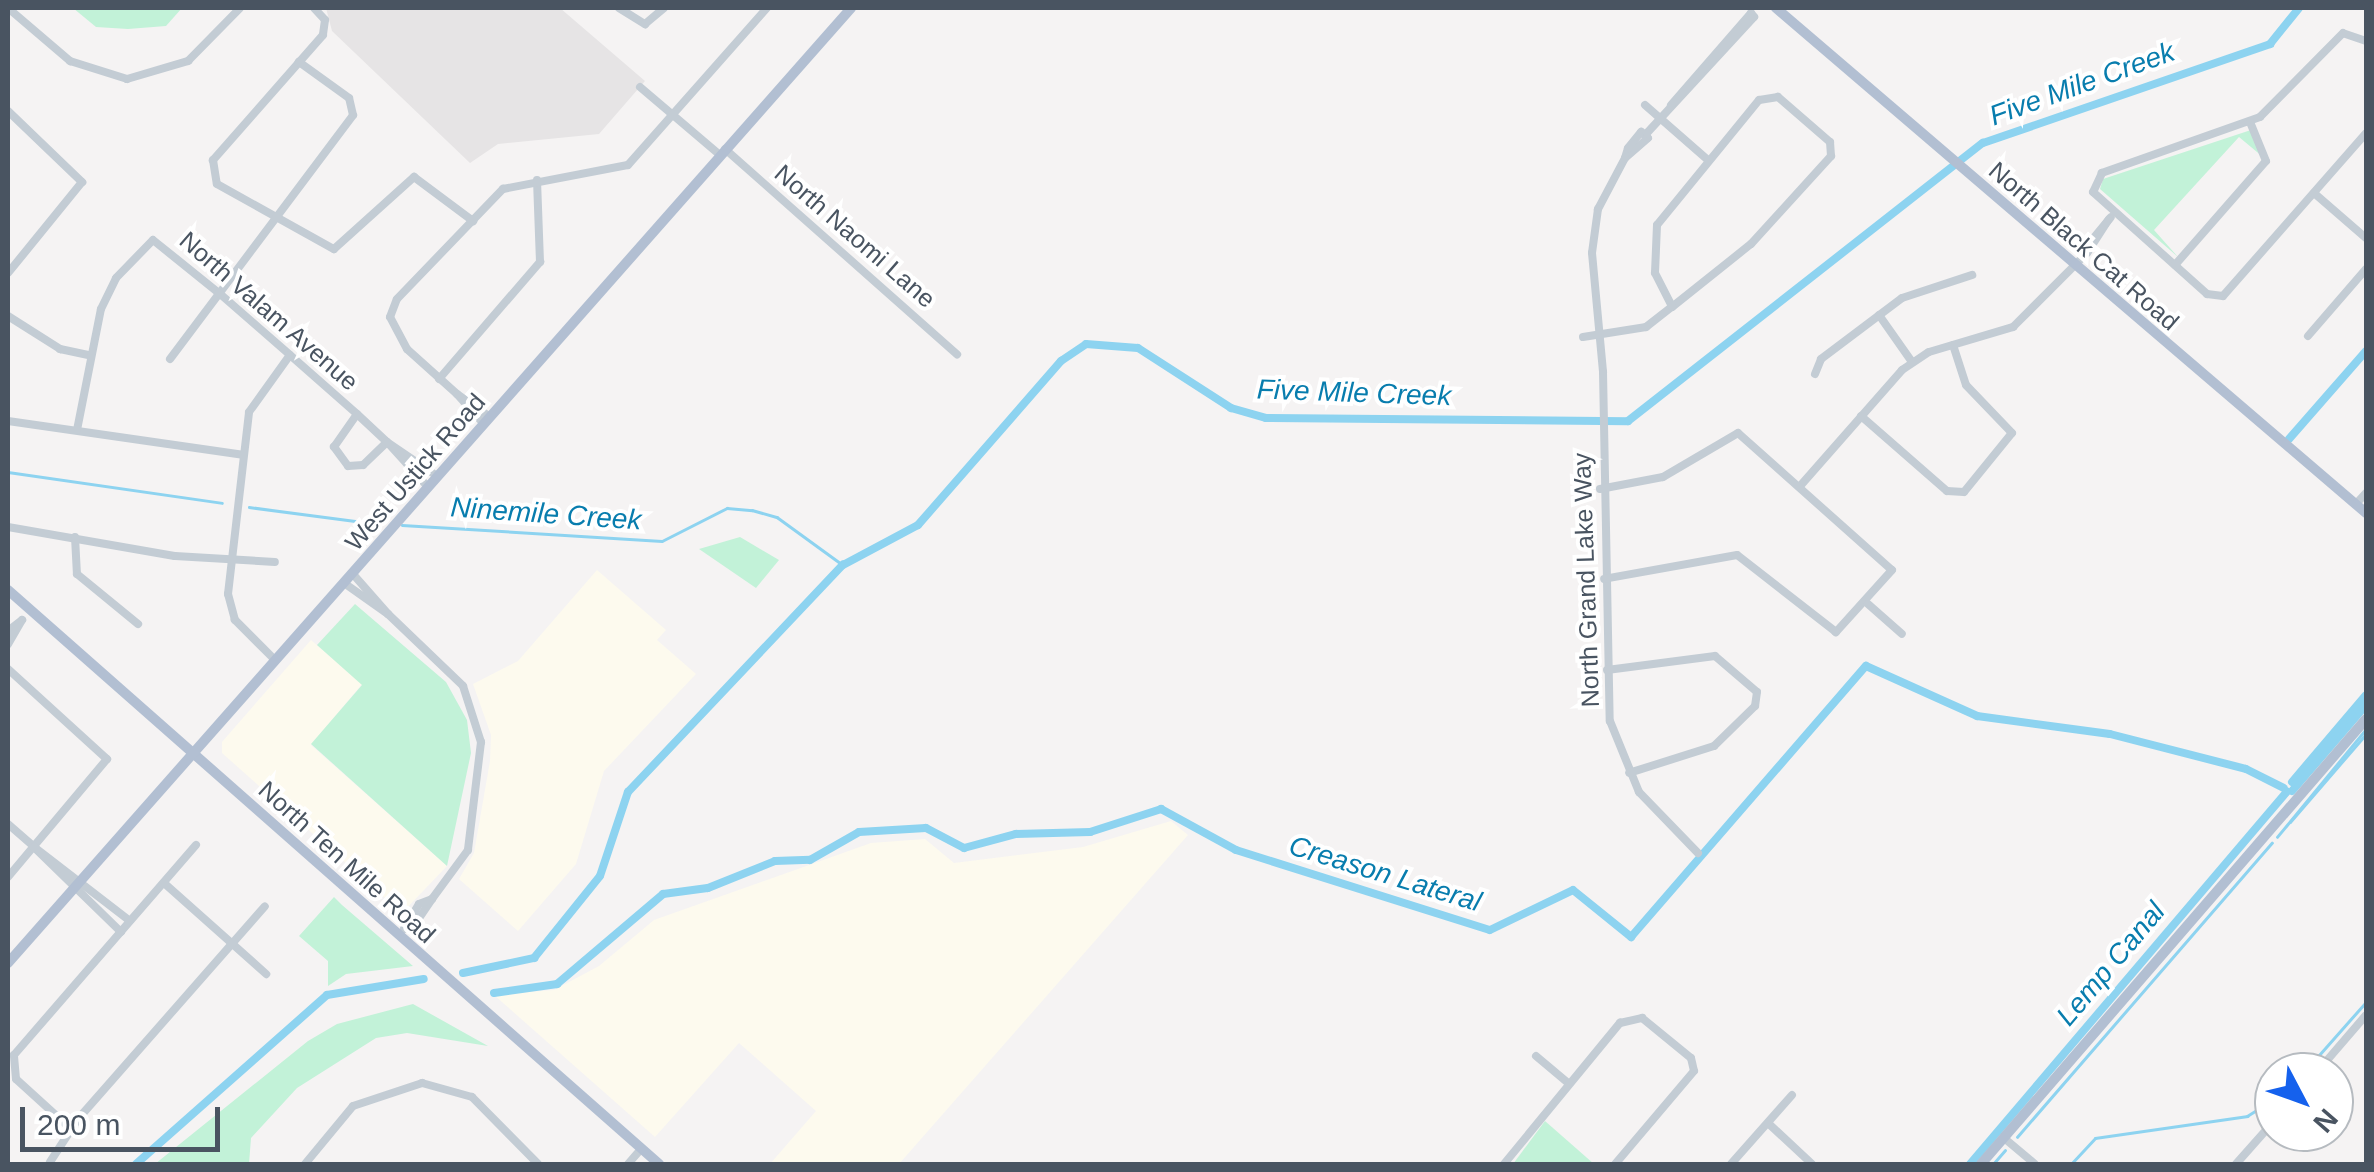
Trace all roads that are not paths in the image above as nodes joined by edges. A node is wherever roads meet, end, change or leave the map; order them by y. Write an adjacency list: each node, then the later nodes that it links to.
1 (8, 8): 2 (street)
2 (240, 8)
3 (314, 8): 11 (street)
4 (619, 8): 5 (street)
5 (664, 8)
6 (767, 8): 15 (street)
7 (851, 8): 19 (main road, West Ustick Road)
8 (1776, 8): 27 (main road, North Black Cat Road)
9 (1754, 10): 16 (street, North Grand Lake Way)
10 (2366, 41): 17 (street)
11 (299, 62): 23 (street); 23 (street)
12 (640, 87): 15 (street, North Naomi Lane)
13 (1645, 105): 16 (street)
14 (8, 110): 30 (street)
15 (672, 115): 19 (street, North Naomi Lane); 21 (street)
16 (1660, 118): 20 (street); 36 (street, North Grand Lake Way)
17 (2250, 122): 24 (street); 28 (street)
18 (2366, 133): 22 (street)
19 (722, 152): 40 (street, North Naomi Lane); 50 (main road, West Ustick Road)
20 (1707, 159): 33 (street); 33 (street)
21 (537, 180): 25 (street); 46 (street)
22 (2314, 193): 26 (street); 28 (street)
23 (275, 216): 25 (street); 32 (street)
24 (2112, 216): 27 (street); 28 (street)
25 (473, 221): 46 (street)
26 (2366, 238)
27 (2072, 263): 39 (street); 59 (main road, North Black Cat Road)
28 (2175, 266)
29 (2366, 268): 37 (street)
30 (8, 273)
31 (1972, 275): 35 (street)
32 (220, 293): 41 (street, North Valam Avenue); 42 (street, North Valam Avenue); 43 (street)
33 (1672, 307): 36 (street)
34 (8, 316): 41 (street)
35 (1879, 316): 44 (street); 45 (street)
36 (1600, 335): 38 (street); 57 (street, North Grand Lake Way)
37 (2308, 336)
38 (1583, 337)
39 (1954, 346): 44 (street); 48 (street)
40 (957, 354)
41 (90, 355): 51 (street)
42 (290, 355): 47 (street, North Valam Avenue); 53 (street)
43 (170, 359)
44 (1912, 362): 48 (street)
45 (1815, 374)
46 (439, 379): 50 (street)
47 (357, 414): 52 (street, North Valam Avenue); 52 (street, North Valam Avenue)
48 (1861, 416): 55 (street)
49 (8, 421): 51 (street)
50 (487, 421): 54 (main road, West Ustick Road)
51 (78, 430): 53 (street)
52 (387, 442): 54 (street, North Valam Avenue); 56 (street, North Valam Avenue)
53 (243, 456): 63 (street)
54 (437, 476): 56 (main road, West Ustick Road)
55 (1801, 485): 57 (street); 68 (street)
56 (428, 487): 65 (main road, West Ustick Road)
57 (1600, 488): 66 (street, North Grand Lake Way)
58 (2366, 493): 59 (street)
59 (2356, 504): 60 (main road, North Black Cat Road)
60 (2366, 513)
61 (8, 527): 62 (street)
62 (75, 537): 63 (street); 71 (street)
63 (232, 561): 64 (street); 75 (street)
64 (275, 562)
65 (348, 578): 75 (main road, West Ustick Road); 91 (street)
66 (1604, 579): 68 (street); 77 (street, North Grand Lake Way)
67 (8, 590): 69 (main road, North Ten Mile Road)
68 (1868, 604): 73 (street)
69 (30, 610): 70 (street); 79 (main road, North Ten Mile Road)
70 (22, 620): 72 (street); 74 (street)
71 (138, 624)
72 (8, 631)
73 (1902, 634)
74 (8, 644)
75 (276, 660): 79 (main road, West Ustick Road)
76 (8, 668): 83 (street)
77 (1606, 670): 80 (street, North Grand Lake Way); 80 (street)
78 (2366, 720): 102 (main road)
79 (194, 752): 87 (main road, West Ustick Road); 91 (main road, North Ten Mile Road)
80 (1629, 773): 84 (street, North Grand Lake Way)
81 (8, 824): 83 (street)
82 (196, 845): 86 (street)
83 (34, 847): 85 (street); 87 (street)
84 (1698, 853)
85 (8, 877)
86 (164, 882): 89 (street); 92 (street)
87 (78, 884): 89 (street); 90 (street); 93 (main road, West Ustick Road)
88 (265, 906): 92 (street)
89 (130, 921): 90 (street)
90 (121, 932): 101 (street)
91 (402, 932): 104 (main road, North Ten Mile Road)
92 (233, 943): 94 (street); 101 (street)
93 (8, 963)
94 (266, 974)
95 (2366, 1015): 96 (street)
96 (2334, 1052)
97 (1536, 1056): 98 (street)
98 (1566, 1082): 110 (street); 111 (street)
99 (1792, 1095): 100 (street)
100 (1768, 1123): 112 (street); 113 (street)
101 (71, 1128): 105 (street)
102 (2004, 1138): 114 (main road); 115 (street)
103 (2254, 1144): 116 (street)
104 (643, 1156): 108 (street); 109 (main road, North Ten Mile Road)
105 (50, 1162)
106 (305, 1164): 107 (street)
107 (538, 1164)
108 (628, 1164)
109 (659, 1164)
110 (1504, 1164)
111 (1616, 1164)
112 (1731, 1164)
113 (1812, 1164)
114 (1981, 1164)
115 (2035, 1164)
116 (2236, 1164)

